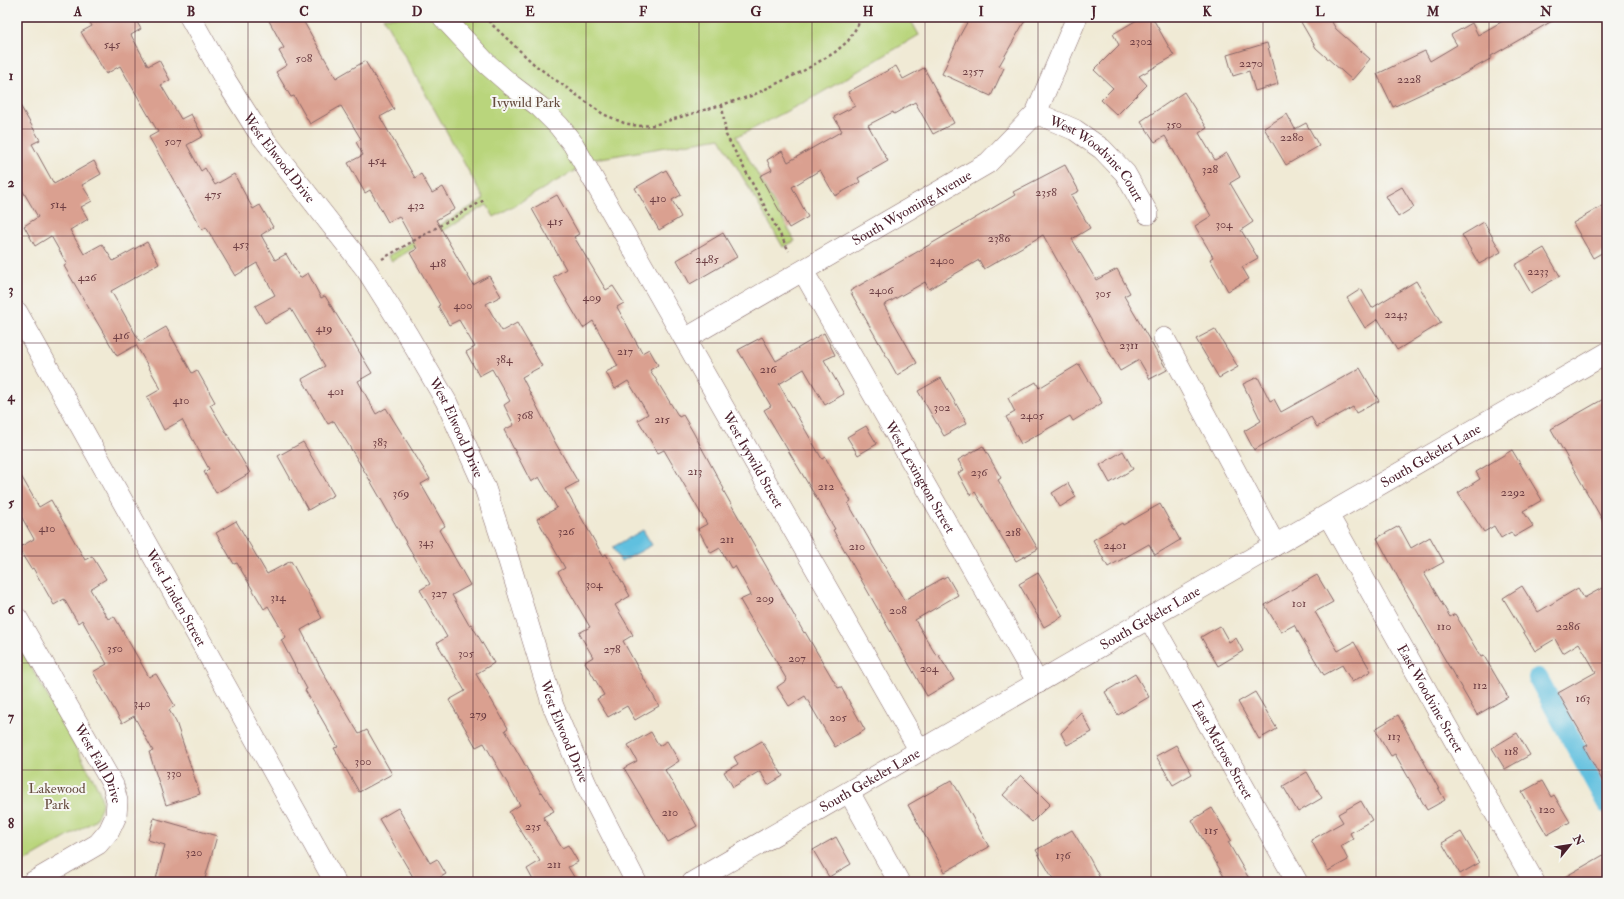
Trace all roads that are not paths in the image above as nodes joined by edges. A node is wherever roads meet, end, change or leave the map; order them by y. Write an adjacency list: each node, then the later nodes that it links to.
1 (190, 17): 20 (street, West Elwood Drive)
2 (443, 17): 9 (street, West Ivywild Street)
3 (1077, 17): 4 (street, South Wyoming Avenue)
4 (1036, 113): 5 (street, West Woodvine Court); 6 (street, South Wyoming Avenue)
5 (1148, 214)
6 (803, 271): 9 (street, South Wyoming Avenue); 15 (street, West Lexington Street)
7 (17, 312): 19 (street, West Linden Street)
8 (1164, 338): 12 (street)
9 (685, 339): 16 (street, West Ivywild Street)
10 (1607, 353): 11 (street, South Gekeler Lane)
11 (1328, 515): 12 (street, South Gekeler Lane); 24 (street, East Woodvine Street)
12 (1276, 545): 14 (street, South Gekeler Lane)
13 (17, 618): 18 (street, West Fall Drive)
14 (1149, 618): 15 (street, South Gekeler Lane); 23 (street, East Melrose Street)
15 (1038, 682): 16 (street, South Gekeler Lane)
16 (920, 751): 17 (street, South Gekeler Lane)
17 (849, 792): 21 (street, South Gekeler Lane); 22 (street)
18 (33, 882)
19 (335, 882)
20 (636, 882)
21 (693, 882)
22 (899, 882)
23 (1297, 882)
24 (1534, 882)

